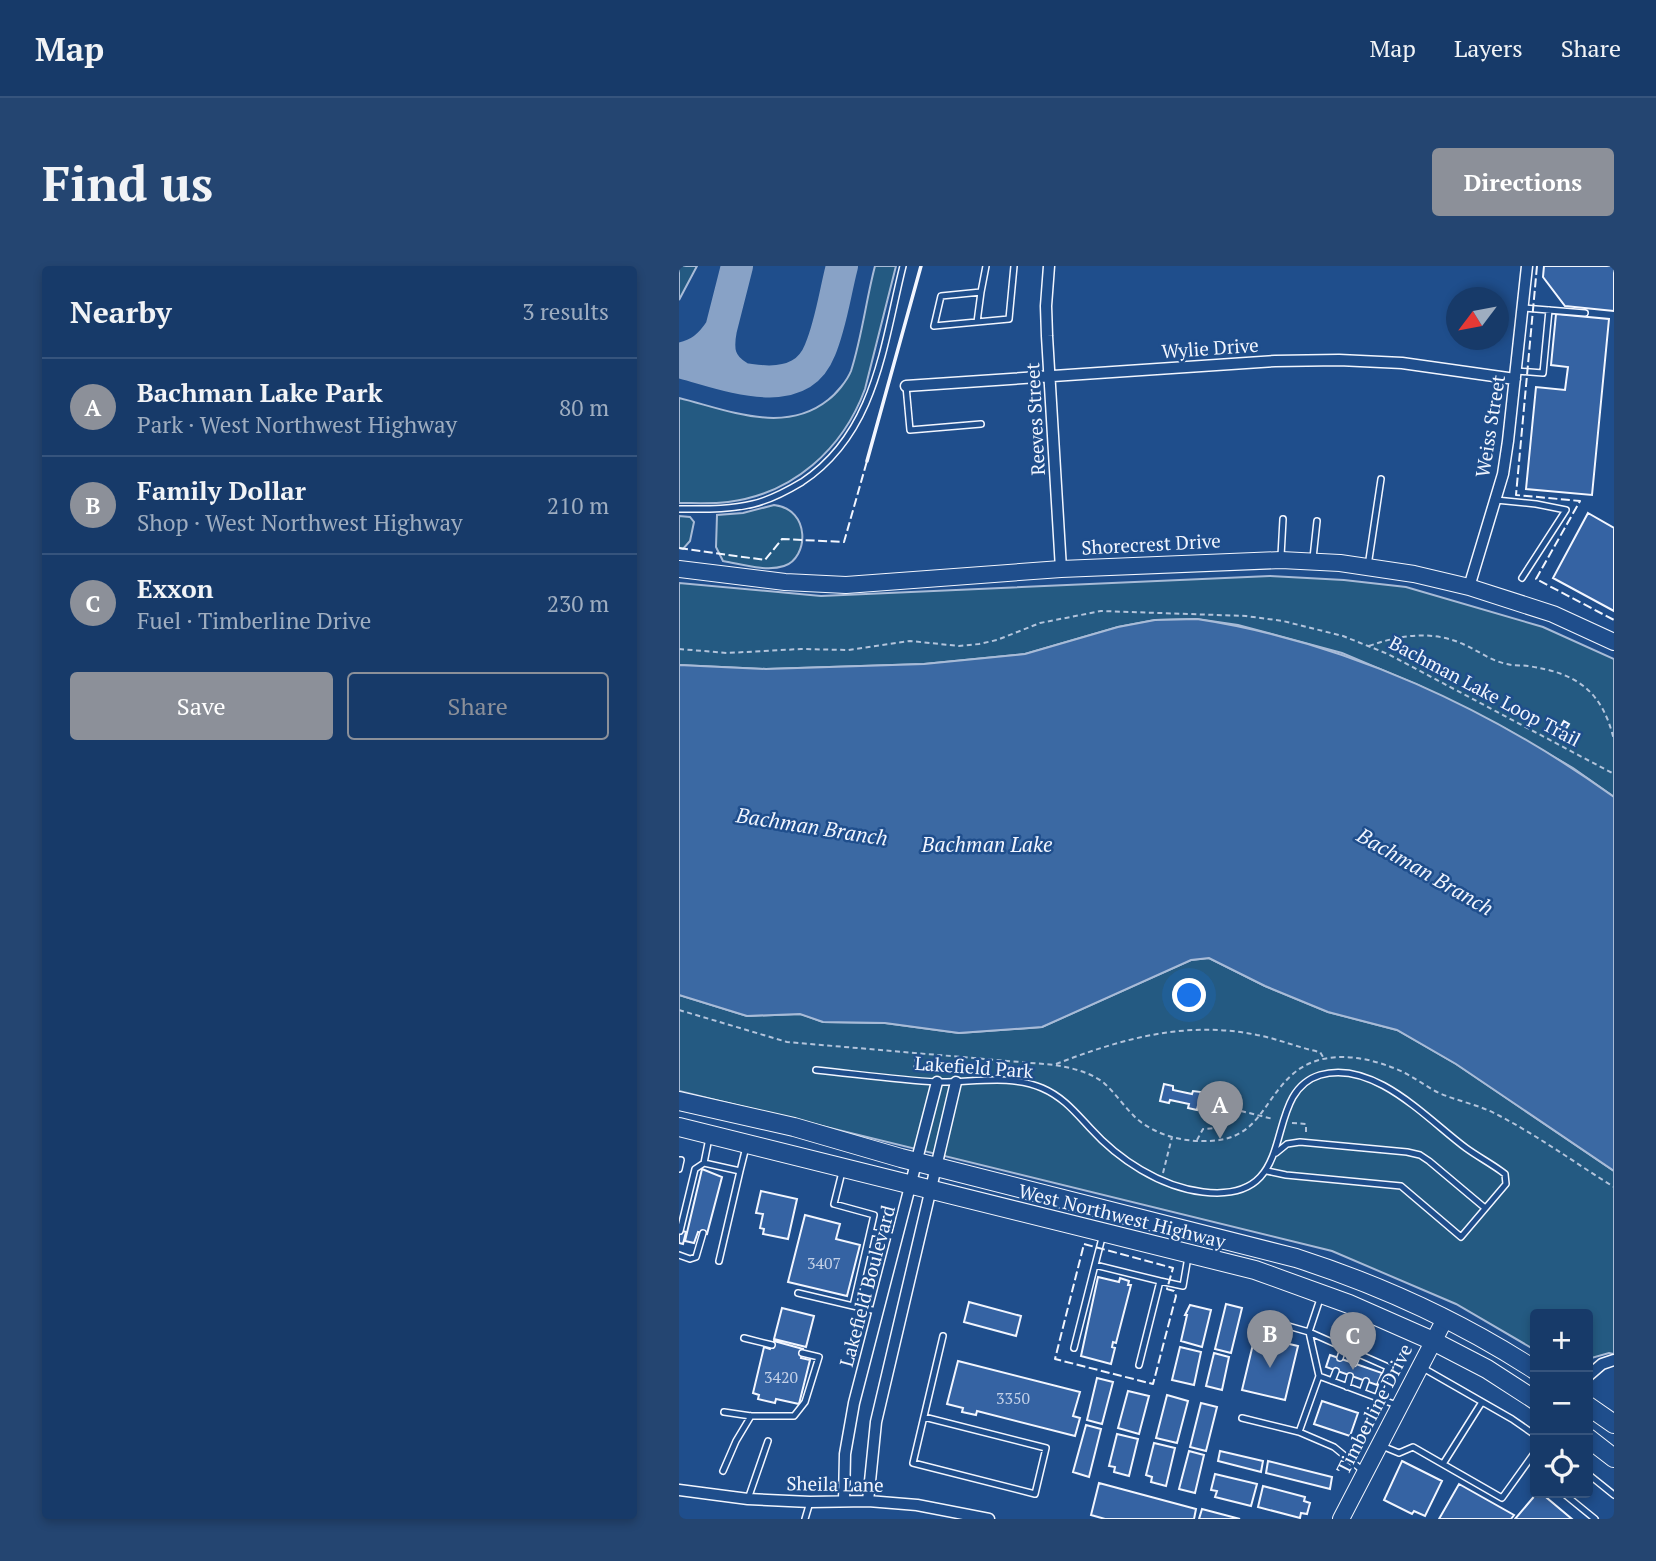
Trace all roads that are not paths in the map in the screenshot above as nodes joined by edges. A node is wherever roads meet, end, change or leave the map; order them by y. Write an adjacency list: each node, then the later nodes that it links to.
1 (903, 266): 17 (lane)
2 (986, 266): 6 (lane)
3 (1014, 266): 10 (lane)
4 (1049, 266): 12 (street, Reeves Street)
5 (1527, 266): 7 (street, Weiss Street)
6 (981, 292): 10 (lane); 10 (lane)
7 (1523, 308): 8 (lane); 11 (street, Weiss Street)
8 (1549, 310): 9 (lane); 11 (lane)
9 (1585, 313)
10 (977, 322)
11 (1516, 375): 12 (street, Wylie Drive); 16 (street, Weiss Street)
12 (1050, 376): 13 (street, Wylie Drive); 24 (street, Reeves Street)
13 (906, 386): 14 (lane)
14 (981, 424)
15 (1381, 479): 22 (lane)
16 (1496, 500): 25 (lane); 26 (street, Weiss Street)
17 (679, 509)
18 (1283, 519): 20 (lane)
19 (1317, 521): 21 (lane)
20 (1281, 560): 21 (street, Shorecrest Drive); 24 (street, Shorecrest Drive)
21 (1313, 561): 22 (street, Shorecrest Drive)
22 (1368, 566): 26 (street, Shorecrest Drive)
23 (679, 569): 24 (street, Shorecrest Drive)
24 (1061, 569)
25 (1523, 578)
26 (1469, 587): 27 (street, Shorecrest Drive)
27 (1614, 642)
28 (816, 1070): 29 (lane, Lakefield Park)
29 (937, 1082): 30 (lane, Lakefield Park); 38 (street, Lakefield Boulevard)
30 (957, 1082): 41 (street, Lakefield Boulevard); 45 (lane, Lakefield Park)
31 (679, 1101): 33 (main road, West Northwest Highway)
32 (679, 1127): 34 (main road, West Northwest Highway)
33 (794, 1127): 34 (main road); 38 (main road, West Northwest Highway)
34 (710, 1135): 35 (main road, West Northwest Highway); 39 (lane)
35 (746, 1144): 42 (main road, West Northwest Highway); 44 (lane)
36 (1276, 1153): 45 (lane); 49 (lane); 49 (lane)
37 (679, 1160): 43 (lane)
38 (917, 1162): 41 (main road, West Northwest Highway); 47 (street, Lakefield Boulevard)
39 (703, 1163): 40 (lane); 50 (lane)
40 (719, 1166): 44 (lane); 46 (lane)
41 (935, 1166): 48 (street, Lakefield Boulevard); 57 (main road, West Northwest Highway)
42 (843, 1168): 47 (main road, West Northwest Highway); 51 (lane)
43 (679, 1169)
44 (740, 1171): 58 (lane)
45 (1267, 1171): 49 (lane)
46 (717, 1176)
47 (911, 1186): 48 (main road, West Northwest Highway); 54 (street, Lakefield Boulevard)
48 (930, 1191): 52 (main road, West Northwest Highway); 68 (street, Lakefield Boulevard)
49 (1485, 1209)
50 (680, 1231)
51 (870, 1232): 54 (lane); 63 (lane)
52 (1103, 1232): 55 (main road, West Northwest Highway); 59 (lane)
53 (703, 1233): 56 (lane)
54 (897, 1237): 64 (street, Lakefield Boulevard)
55 (1189, 1253): 57 (main road); 60 (lane); 62 (main road, West Northwest Highway)
56 (679, 1255)
57 (1296, 1258): 67 (main road, West Northwest Highway)
58 (719, 1261)
59 (1095, 1265): 60 (lane); 75 (lane)
60 (1160, 1282): 82 (lane)
61 (798, 1293): 63 (lane)
62 (1322, 1293): 65 (main road, West Northwest Highway); 69 (lane)
63 (853, 1306): 64 (lane)
64 (876, 1315): 68 (street); 119 (street, Lakefield Boulevard)
65 (1374, 1315): 72 (main road, West Northwest Highway); 76 (lane)
66 (1264, 1318): 69 (lane)
67 (1445, 1319): 72 (street, Timberline Drive); 84 (main road, West Northwest Highway)
68 (898, 1324): 120 (street, Lakefield Boulevard)
69 (1309, 1332): 74 (lane); 88 (lane)
70 (943, 1336): 101 (lane)
71 (744, 1338): 73 (lane)
72 (1433, 1341): 83 (street, Timberline Drive); 94 (main road, West Northwest Highway)
73 (772, 1345)
74 (1344, 1346): 76 (lane); 78 (lane)
75 (1074, 1348)
76 (1358, 1352): 79 (lane); 81 (lane)
77 (802, 1353): 100 (lane)
78 (1340, 1358)
79 (1374, 1360): 85 (lane); 95 (lane)
80 (1614, 1360): 87 (street)
81 (1355, 1363)
82 (1139, 1365)
83 (1420, 1367): 96 (lane); 97 (street, Timberline Drive)
84 (1530, 1367)
85 (1370, 1369)
86 (1336, 1371): 90 (lane)
87 (1593, 1372)
88 (1319, 1376): 90 (lane); 105 (lane)
89 (1350, 1376): 92 (lane)
90 (1332, 1381): 92 (lane)
91 (1366, 1381): 93 (lane)
92 (1347, 1387): 93 (lane)
93 (1361, 1392): 95 (lane)
94 (1530, 1397)
95 (1377, 1398): 97 (lane)
96 (1482, 1402): 104 (lane); 111 (lane)
97 (1400, 1406): 108 (street, Timberline Drive)
98 (1593, 1409): 103 (main road)
99 (724, 1412): 100 (lane)
100 (751, 1416): 112 (lane)
101 (924, 1417): 101 (lane)
102 (1242, 1418): 105 (lane)
103 (1614, 1424)
104 (1530, 1432)
105 (1299, 1433): 113 (lane)
106 (768, 1441): 118 (lane)
107 (1593, 1442): 109 (main road)
108 (1380, 1445): 111 (lane); 113 (street, Timberline Drive)
109 (1614, 1458)
110 (1530, 1459): 111 (lane)
111 (1443, 1464)
112 (723, 1471)
113 (1366, 1472): 124 (street, Timberline Drive)
114 (1593, 1478): 116 (lane)
115 (679, 1490): 118 (street, Sheila Lane)
116 (1614, 1495)
117 (1569, 1498): 125 (lane)
118 (748, 1499): 121 (street, Sheila Lane)
119 (843, 1501): 120 (street, Sheila Lane); 121 (street, Sheila Lane)
120 (868, 1501): 123 (street, Sheila Lane)
121 (810, 1502): 122 (lane)
122 (805, 1519)
123 (989, 1519)
124 (1343, 1519)
125 (1595, 1519)

